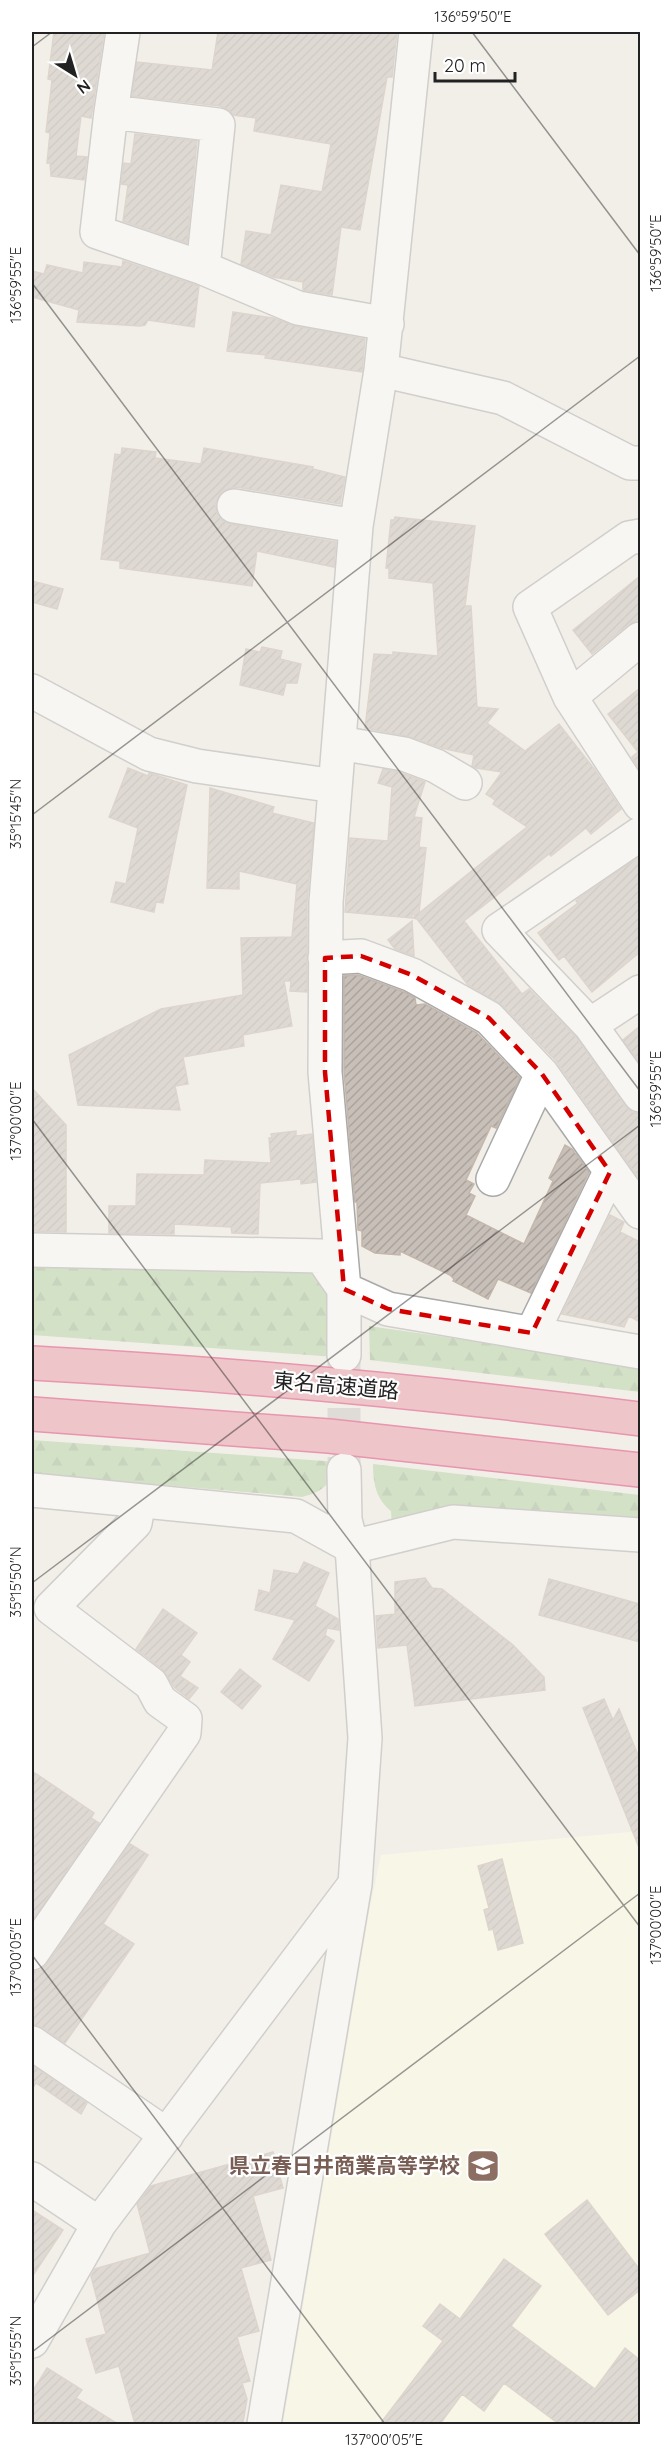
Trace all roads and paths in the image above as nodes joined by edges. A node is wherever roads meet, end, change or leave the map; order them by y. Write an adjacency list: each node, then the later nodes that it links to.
1 (123, 32): 3 (street)
2 (416, 32): 5 (street)
3 (111, 112): 4 (street); 4 (street)
4 (203, 268): 5 (street)
5 (387, 324): 6 (street)
6 (381, 370): 7 (street); 9 (street)
7 (640, 463)
8 (234, 506): 9 (street)
9 (356, 526): 14 (street)
10 (640, 536): 13 (street)
11 (640, 639): 13 (street)
12 (32, 691): 16 (street)
13 (570, 697): 17 (street)
14 (339, 743): 15 (street); 16 (street)
15 (465, 783)
16 (335, 786): 19 (street)
17 (640, 804)
18 (640, 834): 21 (street)
19 (325, 958): 22 (street); 28 (street)
20 (640, 992): 21 (street)
21 (591, 1025): 23 (street)
22 (542, 1074): 24 (street); 25 (street)
23 (640, 1095)
24 (610, 1172): 26 (street); 29 (street)
25 (493, 1179)
26 (640, 1212)
27 (32, 1250): 28 (street)
28 (344, 1289): 29 (street); 31 (street)
29 (532, 1333): 30 (street)
30 (640, 1352)
31 (344, 1355)
32 (32, 1363): 34 (highway, 東名高速道路)
33 (32, 1414): 36 (highway)
34 (640, 1419)
35 (344, 1470): 40 (street)
36 (640, 1470)
37 (32, 1490): 38 (street)
38 (139, 1501): 40 (street); 42 (street)
39 (640, 1535): 40 (street)
40 (352, 1547): 41 (street)
41 (355, 1884): 44 (street); 48 (street)
42 (32, 1953)
43 (32, 2043): 44 (street)
44 (166, 2135): 46 (street)
45 (32, 2179): 46 (street)
46 (99, 2224): 47 (street)
47 (32, 2341)
48 (264, 2424)

